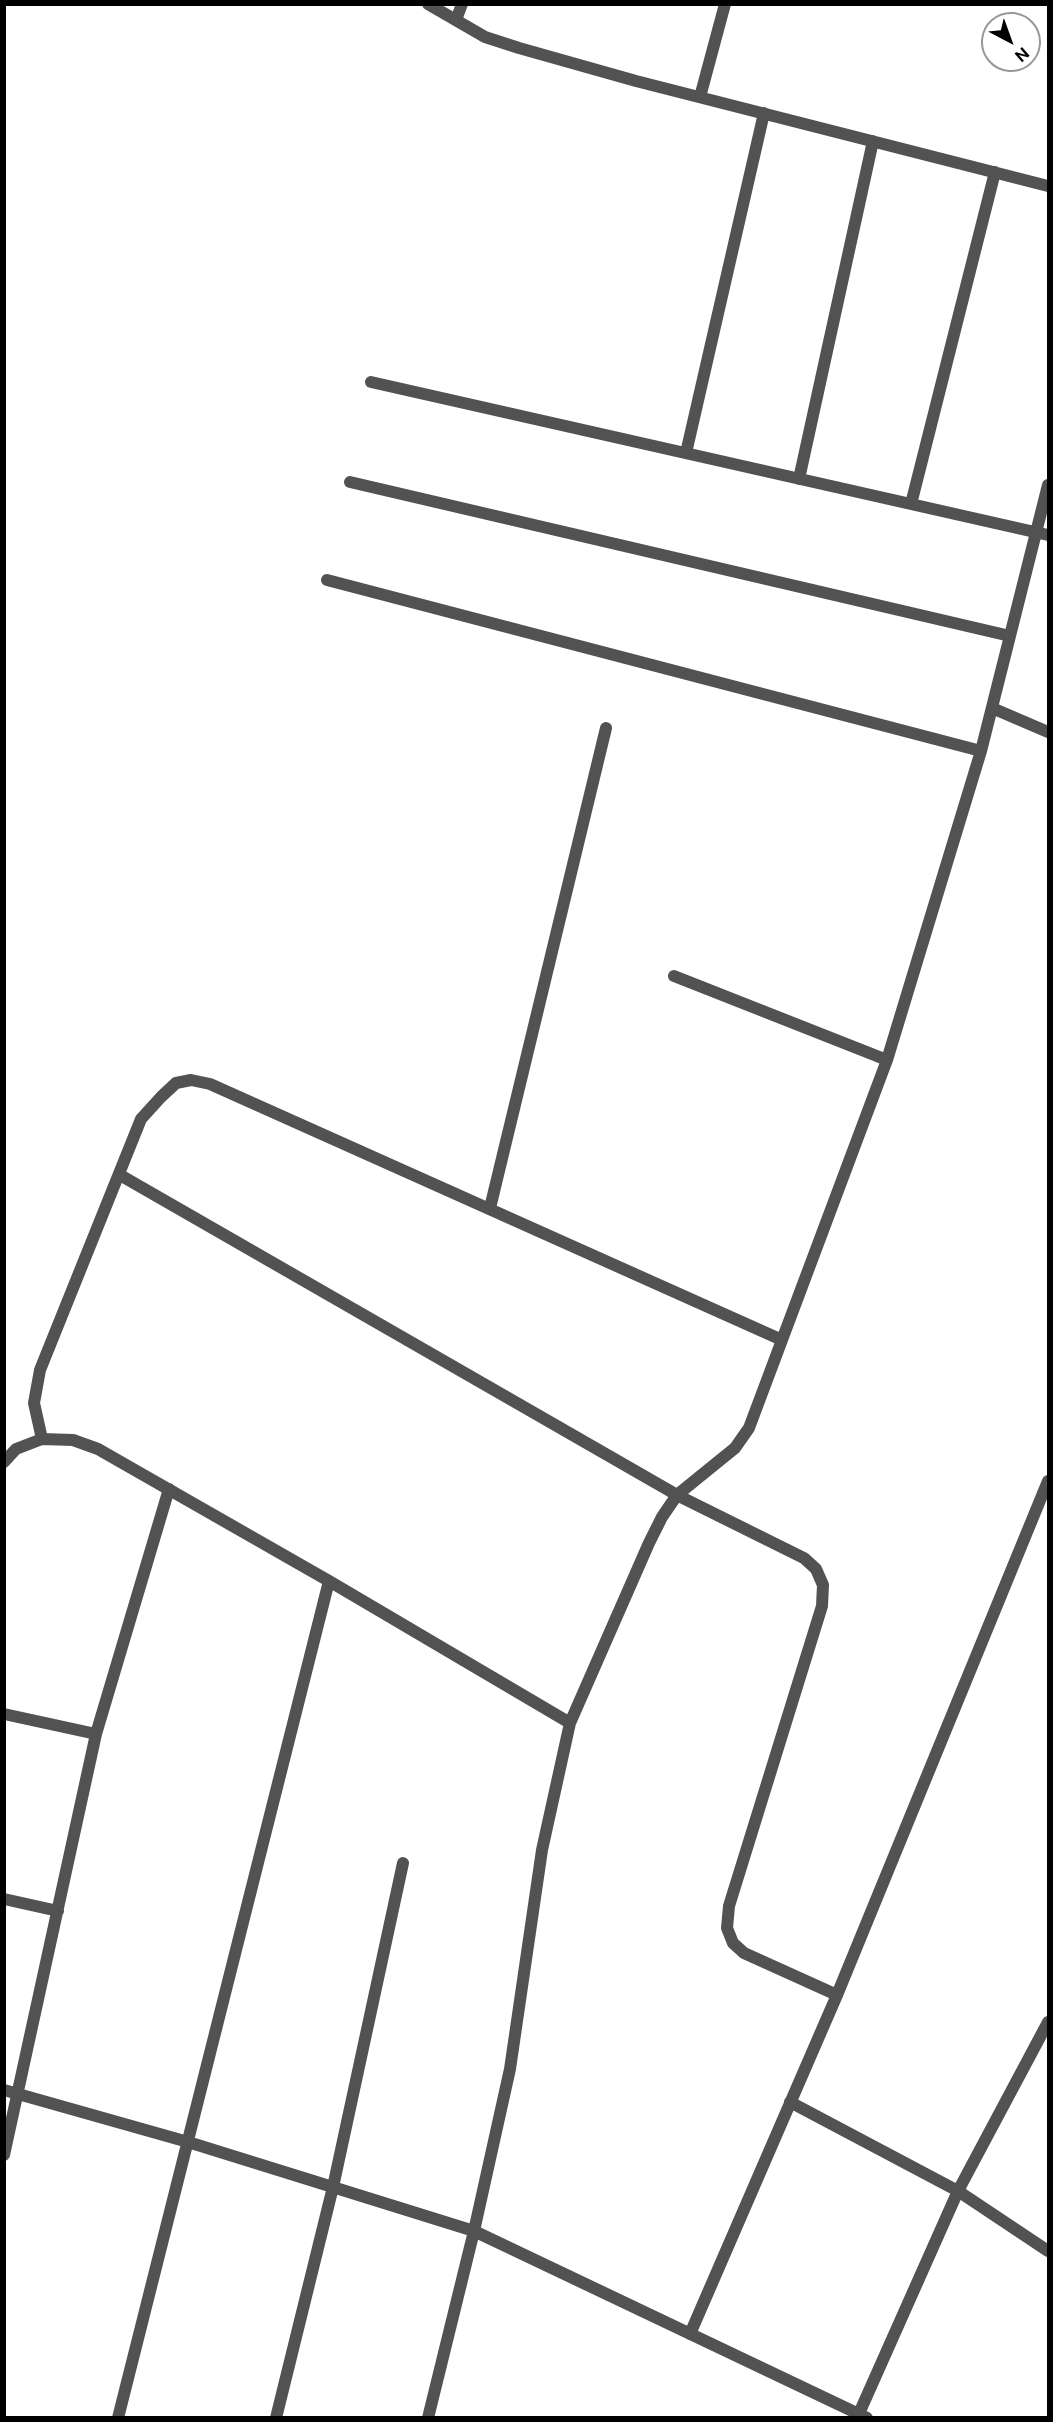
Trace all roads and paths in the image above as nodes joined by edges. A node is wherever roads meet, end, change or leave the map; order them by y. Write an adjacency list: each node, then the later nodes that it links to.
1 (428, 4): 4 (street)
2 (462, 4): 4 (street)
3 (725, 4): 5 (street)
4 (456, 20): 5 (street)
5 (700, 97): 6 (street)
6 (764, 113): 7 (street); 11 (street)
7 (873, 141): 8 (street); 12 (street)
8 (995, 172): 9 (street); 15 (street)
9 (1048, 186)
10 (371, 382): 11 (street)
11 (686, 453): 12 (street)
12 (799, 479): 15 (street)
13 (350, 482): 18 (street)
14 (1048, 485): 16 (street)
15 (911, 504): 16 (street)
16 (1043, 534): 18 (street)
17 (327, 580): 22 (street)
18 (1010, 636): 19 (street)
19 (992, 708): 21 (street); 22 (street)
20 (606, 728): 26 (street)
21 (1048, 732)
22 (981, 751): 24 (street)
23 (674, 976): 24 (street)
24 (887, 1060): 27 (street)
25 (120, 1175): 26 (street); 28 (street); 32 (street)
26 (490, 1209): 27 (street)
27 (782, 1340): 32 (street)
28 (42, 1439): 29 (street); 31 (street)
29 (4, 1462)
30 (1048, 1481): 40 (street)
31 (169, 1489): 33 (street); 36 (street)
32 (677, 1495): 35 (street); 40 (street)
33 (329, 1581): 35 (street); 45 (street)
34 (4, 1714): 36 (street)
35 (570, 1723): 49 (street)
36 (96, 1734): 39 (street)
37 (403, 1863): 47 (street)
38 (4, 1899): 39 (street)
39 (58, 1911): 43 (street)
40 (837, 1995): 44 (street)
41 (1048, 2022): 48 (street)
42 (4, 2090): 43 (street)
43 (18, 2093): 45 (street); 46 (street)
44 (790, 2103): 48 (street); 51 (street)
45 (188, 2142): 47 (street); 53 (street)
46 (4, 2155)
47 (333, 2187): 49 (street); 54 (street)
48 (958, 2191): 50 (street); 52 (street)
49 (474, 2231): 51 (street); 55 (street)
50 (1048, 2251)
51 (690, 2334): 52 (street)
52 (861, 2416)
53 (118, 2418)
54 (276, 2418)
55 (428, 2418)

